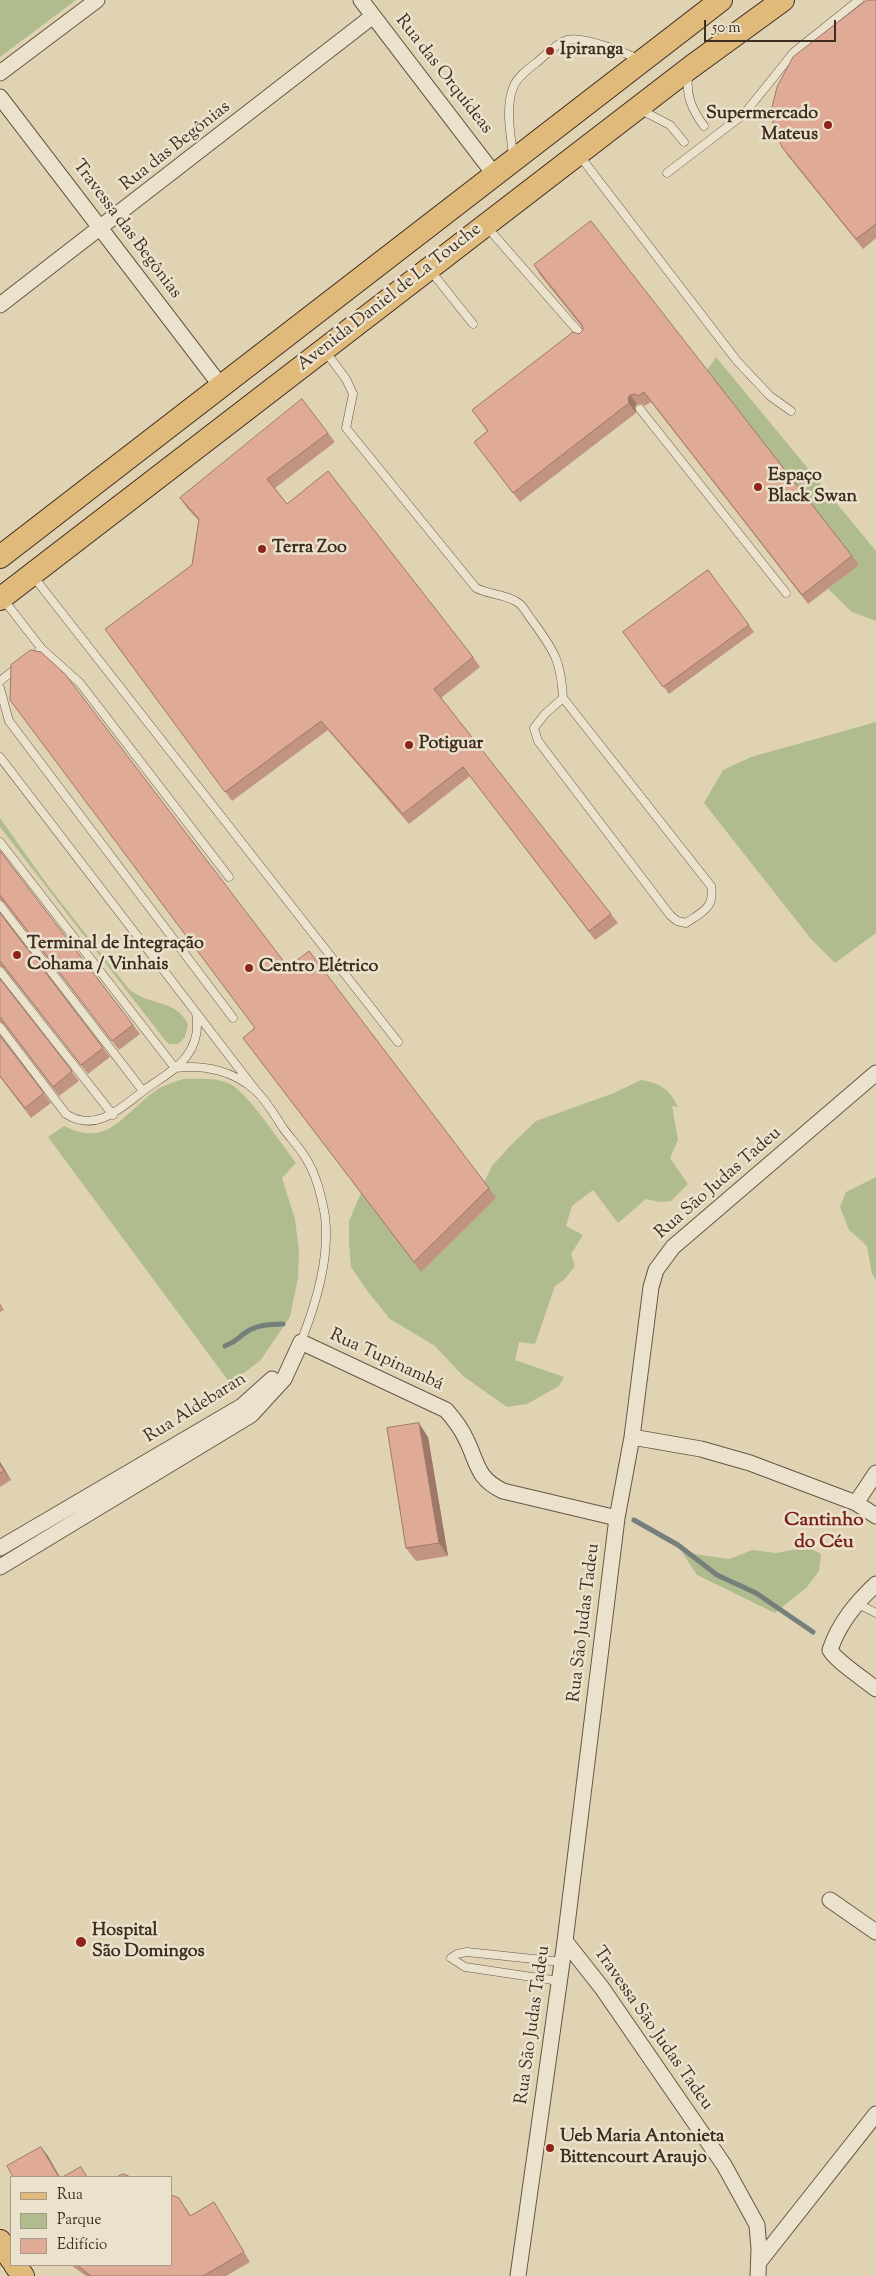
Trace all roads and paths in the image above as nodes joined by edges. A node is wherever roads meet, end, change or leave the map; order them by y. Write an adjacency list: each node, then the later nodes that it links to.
1 (96, 0): 9 (street)
2 (361, 0): 6 (street, Rua das Orquídeas)
3 (721, 0): 7 (main road, Avenida Daniel de La Touche)
4 (783, 0): 8 (main road, Avenida Daniel de La Touche)
5 (859, 0): 16 (lane)
6 (373, 16): 17 (street, Rua das Orquídeas); 19 (street, Rua das Begônias)
7 (642, 61): 15 (main road, Avenida Daniel de La Touche); 15 (lane)
8 (691, 67): 11 (main road, Avenida Daniel de La Touche); 12 (lane)
9 (0, 73)
10 (0, 97): 19 (street, Travessa das Begônias)
11 (637, 108): 13 (lane); 14 (main road, Avenida Daniel de La Touche)
12 (704, 126)
13 (684, 142)
14 (578, 154): 18 (main road, Avenida Daniel de La Touche); 27 (lane)
15 (514, 159): 17 (main road, Avenida Daniel de La Touche)
16 (667, 173)
17 (494, 174): 25 (main road, Avenida Daniel de La Touche)
18 (485, 225): 20 (main road, Avenida Daniel de La Touche); 23 (lane)
19 (101, 228): 21 (street, Rua das Begônias); 25 (street, Travessa das Begônias)
20 (429, 268): 22 (lane); 24 (main road, Avenida Daniel de La Touche)
21 (0, 305)
22 (473, 324)
23 (584, 338)
24 (324, 350): 29 (main road, Avenida Daniel de La Touche); 37 (lane)
25 (221, 386): 28 (main road, Avenida Daniel de La Touche)
26 (640, 409): 30 (lane)
27 (791, 410)
28 (0, 556)
29 (31, 575): 31 (main road, Avenida Daniel de La Touche); 46 (lane)
30 (786, 592)
31 (1, 598): 32 (lane)
32 (42, 648): 33 (lane); 40 (lane)
33 (35, 654)
34 (28, 659): 35 (lane)
35 (0, 680)
36 (0, 688): 44 (lane)
37 (563, 698): 37 (lane)
38 (2, 757): 43 (lane)
39 (0, 842): 47 (lane)
40 (229, 877)
41 (0, 905): 49 (lane)
42 (0, 971): 51 (lane)
43 (196, 1011): 47 (lane); 50 (lane)
44 (233, 1018)
45 (0, 1027): 51 (lane)
46 (398, 1042)
47 (175, 1068): 49 (lane); 50 (lane)
48 (876, 1073): 53 (street, Rua São Judas Tadeu)
49 (143, 1091): 51 (lane)
50 (257, 1092): 52 (lane)
51 (113, 1115)
52 (301, 1342): 57 (street, Rua Tupinambá); 58 (street, Rua Aldebaran); 59 (street, Rua Aldebaran)
53 (632, 1437): 55 (street); 57 (street, Rua São Judas Tadeu)
54 (876, 1472): 55 (street)
55 (856, 1503): 56 (street)
56 (876, 1516)
57 (618, 1518): 66 (street, Rua São Judas Tadeu)
58 (0, 1548)
59 (0, 1567)
60 (876, 1584): 61 (street)
61 (856, 1603): 62 (lane); 63 (street)
62 (876, 1613)
63 (876, 1689)
64 (830, 1900): 65 (street)
65 (876, 1932)
66 (565, 1941): 67 (street, Rua São Judas Tadeu); 72 (street, Travessa São Judas Tadeu)
67 (562, 1962): 68 (street, Rua São Judas Tadeu); 68 (lane)
68 (559, 1981): 73 (street, Rua São Judas Tadeu)
69 (876, 2114): 72 (street)
70 (0, 2242): 71 (main road)
71 (10, 2257)
72 (758, 2269)
73 (518, 2276)

